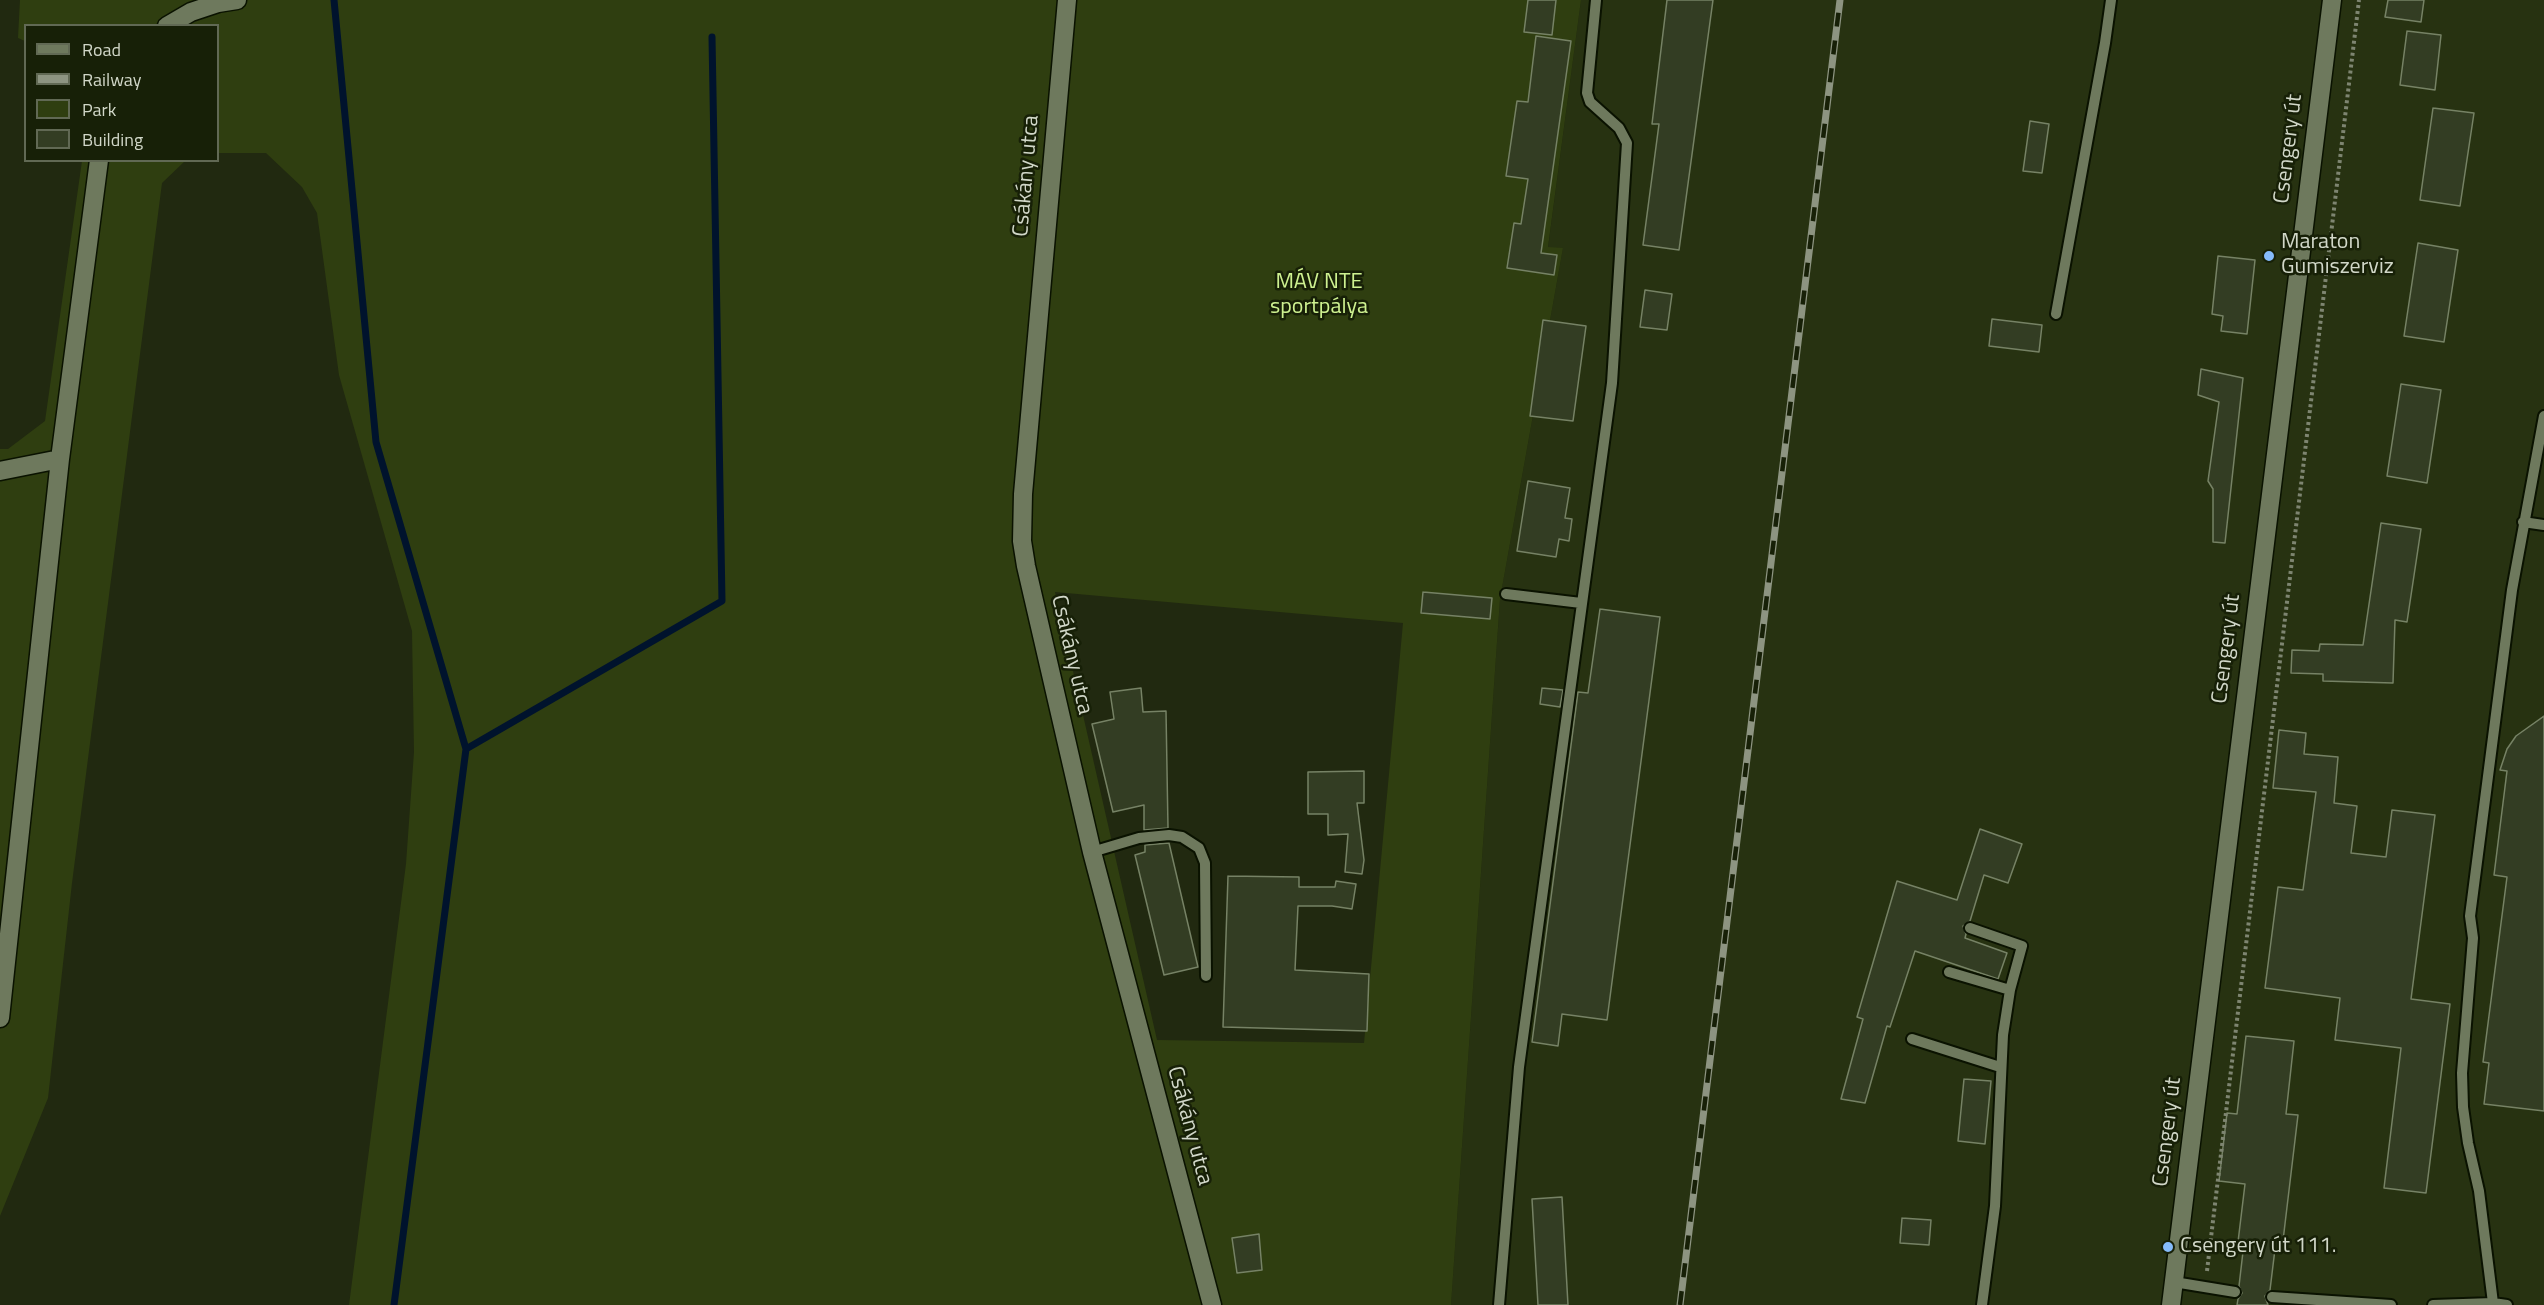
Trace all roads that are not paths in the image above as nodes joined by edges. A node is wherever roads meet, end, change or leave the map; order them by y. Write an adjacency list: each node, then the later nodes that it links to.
1 (237, 0): 6 (street)
2 (1067, 0): 16 (street, Csákány utca)
3 (1596, 0): 15 (lane)
4 (2111, 0): 8 (lane)
5 (2332, 0): 24 (street, Csengery út)
6 (170, 24)
7 (99, 162): 10 (street)
8 (2056, 314)
9 (2544, 416): 12 (lane)
10 (60, 459): 11 (street); 21 (street)
11 (0, 471)
12 (2523, 522): 13 (lane); 27 (lane)
13 (2544, 525)
14 (1506, 594): 15 (lane)
15 (1581, 603): 29 (lane)
16 (1092, 852): 19 (lane); 28 (street, Csákány utca)
17 (1970, 928): 20 (lane)
18 (1949, 972): 20 (lane)
19 (1206, 976)
20 (2010, 990): 23 (lane)
21 (0, 1018)
22 (1912, 1039): 23 (lane)
23 (2000, 1067): 30 (lane)
24 (2174, 1282): 25 (lane); 31 (street, Csengery út)
25 (2235, 1292)
26 (2271, 1297): 32 (lane)
27 (2493, 1303): 33 (lane); 34 (lane)
28 (1212, 1305)
29 (1499, 1305)
30 (1982, 1305)
31 (2171, 1305)
32 (2391, 1305)
33 (2433, 1305)
34 (2507, 1305)

